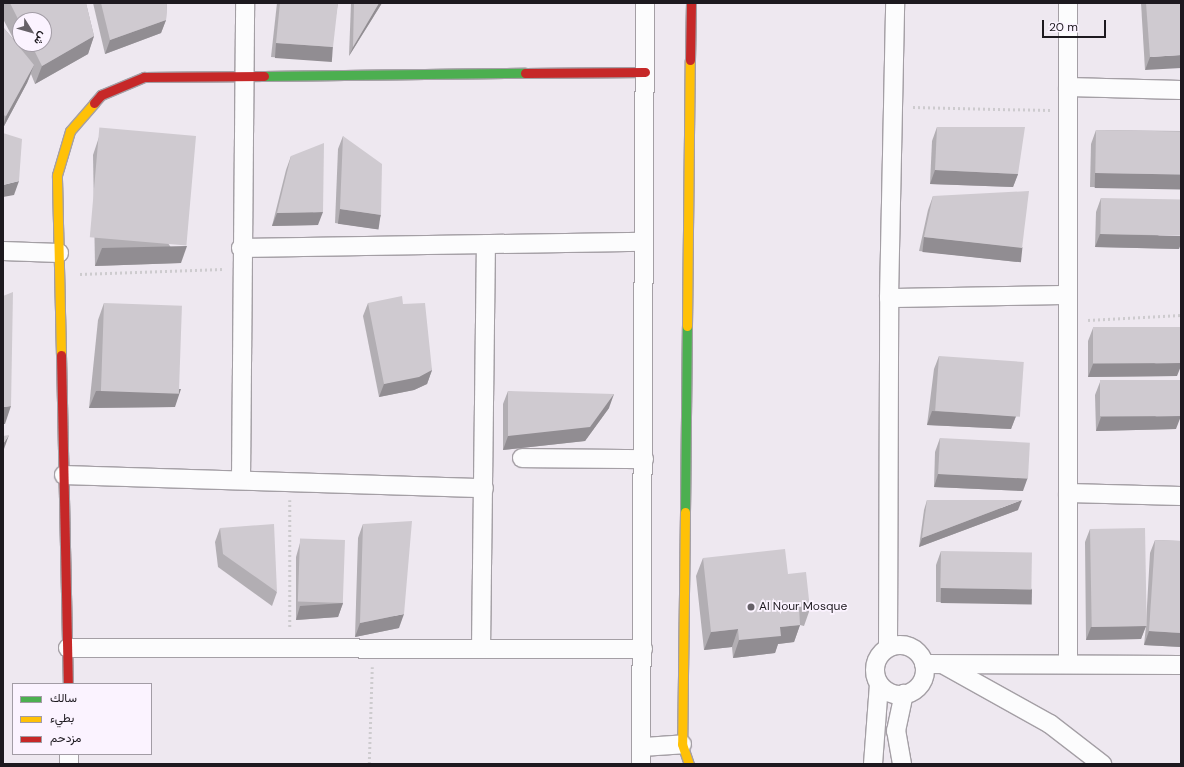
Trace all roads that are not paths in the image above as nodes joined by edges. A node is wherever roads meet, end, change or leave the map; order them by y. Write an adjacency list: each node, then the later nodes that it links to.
1 (645, 3): 6 (street)
2 (691, 3): 34 (street)
3 (895, 3): 16 (street)
4 (1068, 3): 8 (street)
5 (243, 6): 7 (street)
6 (645, 72): 7 (street); 10 (street)
7 (243, 76): 12 (street); 14 (street)
8 (1068, 87): 9 (street); 15 (street)
9 (1181, 90)
10 (644, 242): 11 (street); 18 (street)
11 (486, 244): 12 (street); 21 (street)
12 (241, 248): 20 (street)
13 (3, 251): 14 (street)
14 (59, 253): 19 (street)
15 (1068, 295): 16 (street); 22 (street)
16 (889, 298): 24 (street)
17 (522, 458): 18 (street)
18 (644, 459): 27 (street)
19 (64, 475): 20 (street); 25 (street)
20 (241, 480): 21 (street)
21 (484, 488): 26 (street)
22 (1068, 493): 23 (street); 28 (street)
23 (1181, 496)
24 (888, 647): 29 (street); 32 (street)
25 (68, 648): 26 (street); 31 (street)
26 (481, 649): 27 (street)
27 (643, 649): 35 (street)
28 (1068, 662): 29 (street); 30 (street)
29 (933, 664): 33 (street); 39 (street)
30 (1181, 665)
31 (68, 683)
32 (879, 684): 33 (street); 37 (street)
33 (904, 694): 38 (street)
34 (682, 744): 35 (street); 36 (street)
35 (642, 756)
36 (690, 764)
37 (873, 764)
38 (902, 764)
39 (1102, 764)

